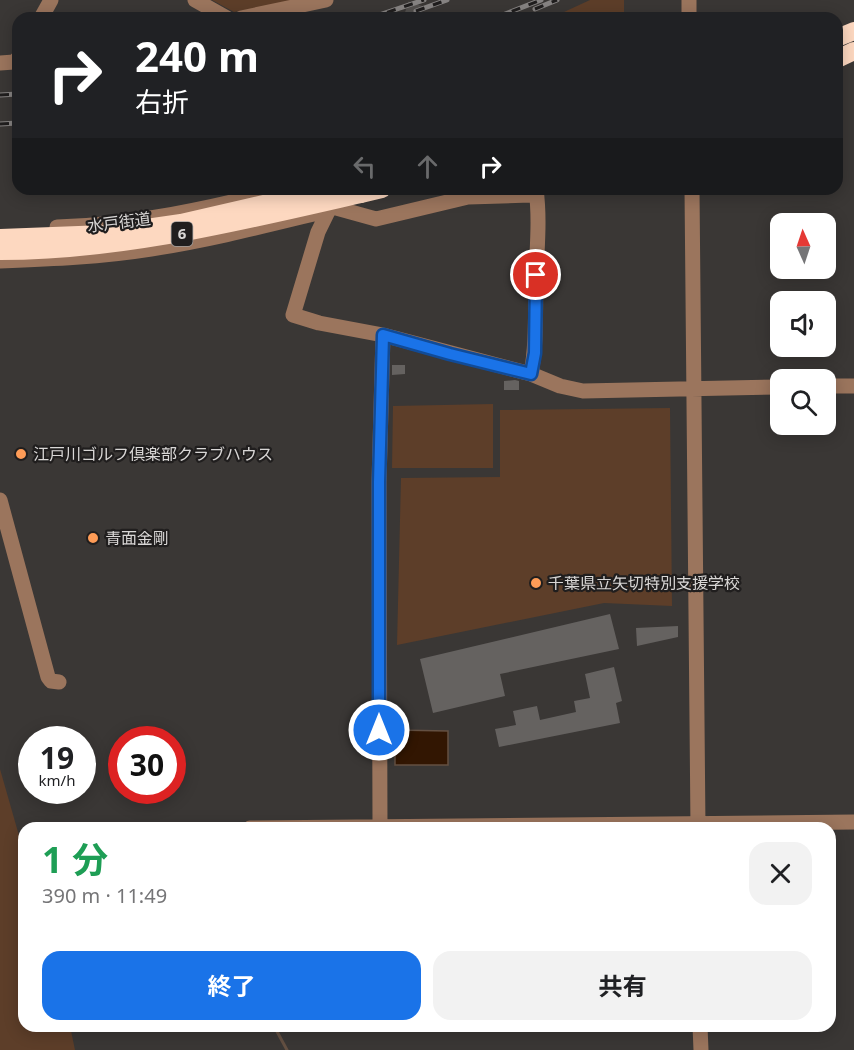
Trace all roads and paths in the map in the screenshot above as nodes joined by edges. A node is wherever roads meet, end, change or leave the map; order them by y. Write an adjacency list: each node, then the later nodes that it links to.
1 (195, 0): 3 (street)
2 (326, 0): 4 (street)
3 (216, 12)
4 (269, 12)
5 (261, 195): 11 (street)
6 (356, 195): 13 (highway, 水戸街道 / 6, bridge)
7 (494, 195): 10 (street)
8 (534, 195): 16 (street)
9 (692, 195): 20 (street)
10 (328, 202): 12 (highway, 水戸街道 / 6); 14 (street); 15 (street)
11 (0, 229)
12 (0, 238)
13 (0, 251)
14 (0, 261)
15 (383, 335): 16 (street); 23 (street)
16 (531, 374): 20 (street)
17 (836, 386): 18 (street)
18 (854, 386)
19 (770, 387): 20 (street)
20 (693, 388): 24 (street)
21 (0, 500): 22 (street)
22 (59, 682)
23 (380, 822)
24 (698, 822)
25 (836, 822): 26 (street)
26 (854, 822)
27 (700, 1032): 28 (street)
28 (701, 1050)

